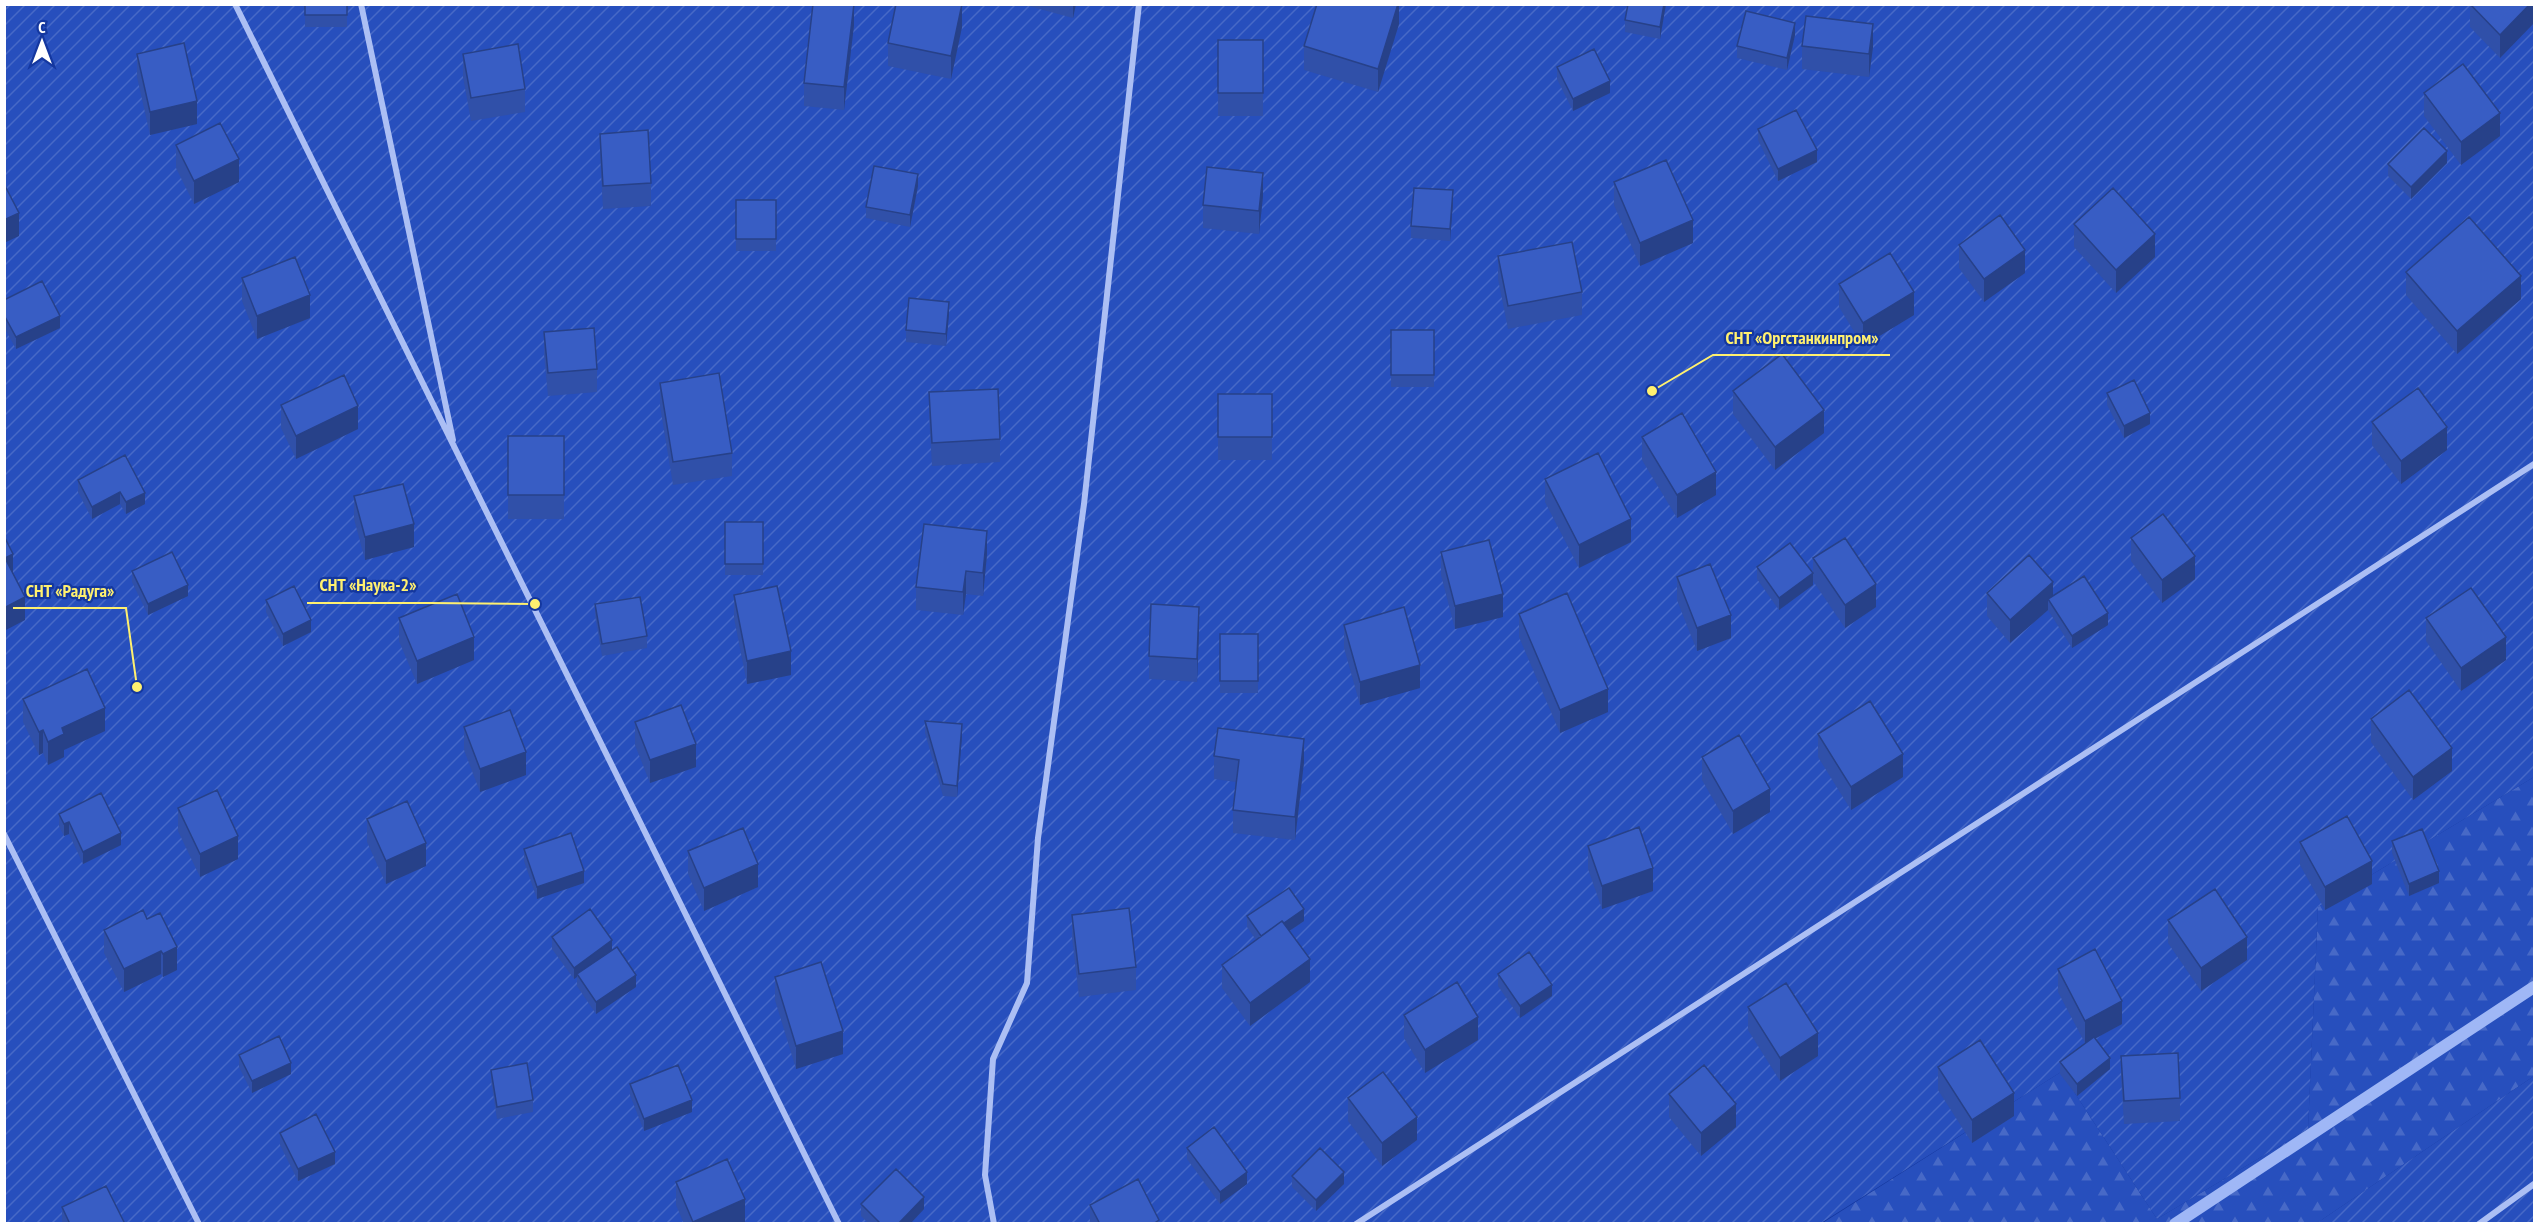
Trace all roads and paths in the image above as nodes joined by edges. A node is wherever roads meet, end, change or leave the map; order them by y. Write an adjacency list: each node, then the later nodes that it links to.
1 (235, 4): 4 (street)
2 (361, 4): 4 (street)
3 (1139, 4): 10 (street)
4 (455, 449): 9 (street)
5 (2535, 464): 11 (street)
6 (4, 834): 8 (street)
7 (2535, 1184): 12 (street)
8 (199, 1224)
9 (839, 1224)
10 (994, 1224)
11 (1356, 1224)
12 (2479, 1224)

